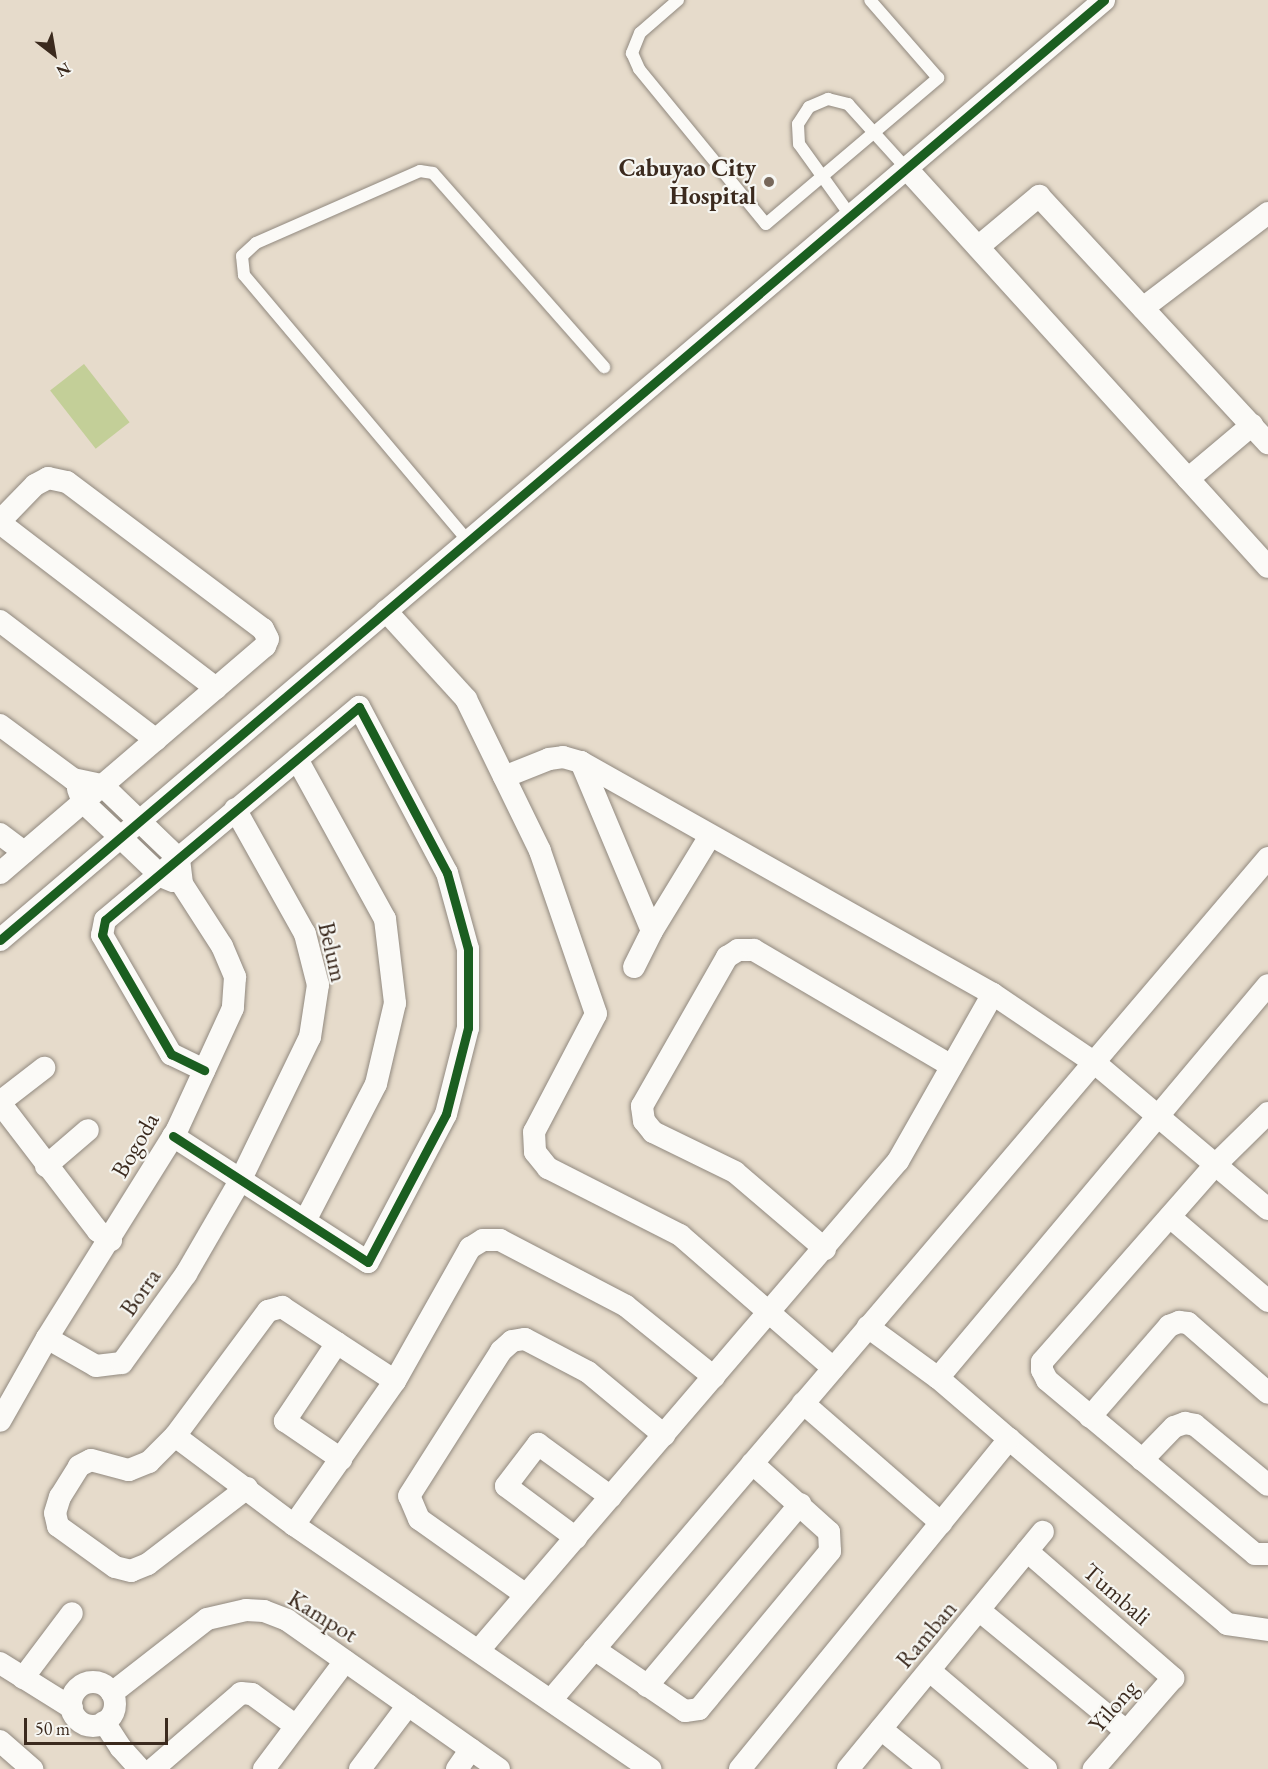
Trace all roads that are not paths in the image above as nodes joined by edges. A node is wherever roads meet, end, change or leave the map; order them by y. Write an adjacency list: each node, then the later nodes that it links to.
1 (678, 0): 6 (lane)
2 (870, 0): 4 (lane)
3 (1104, 0): 5 (street)
4 (875, 132): 5 (lane); 6 (lane); 6 (lane)
5 (907, 169): 8 (street); 9 (street)
6 (822, 177): 8 (lane)
7 (1268, 213): 10 (street)
8 (850, 215): 16 (street)
9 (978, 247): 10 (street); 14 (street)
10 (1143, 308): 12 (street)
11 (604, 367): 16 (lane)
12 (1252, 426): 13 (street); 14 (street)
13 (1268, 442)
14 (1188, 478): 17 (street)
15 (0, 522): 20 (street); 20 (street)
16 (468, 541): 18 (street)
17 (1268, 567)
18 (386, 611): 25 (street); 30 (street)
19 (0, 621): 22 (street)
20 (216, 688): 22 (street)
21 (0, 725): 26 (street)
22 (156, 740): 27 (street)
23 (297, 759): 29 (street); 59 (street); 59 (street)
24 (581, 762): 25 (street); 33 (street); 40 (street)
25 (504, 777): 63 (street)
26 (73, 779): 27 (street); 28 (street)
27 (102, 785): 28 (street); 30 (street)
28 (83, 802): 32 (street); 34 (street)
29 (236, 809): 36 (street); 56 (street, Belum)
30 (139, 819): 32 (street); 36 (street)
31 (0, 834): 34 (street)
32 (119, 836): 38 (street); 41 (street)
33 (710, 836): 40 (street); 44 (street)
34 (24, 852): 37 (street)
35 (1268, 858): 45 (street)
36 (179, 860): 38 (street); 39 (street, Bogoda)
37 (0, 873)
38 (161, 876): 39 (street); 48 (street)
39 (182, 884): 48 (street, Bogoda)
40 (652, 931): 42 (street)
41 (0, 940)
42 (634, 967)
43 (1268, 985): 51 (street)
44 (993, 994): 45 (street); 46 (street)
45 (1095, 1064): 51 (street); 64 (street)
46 (952, 1066): 61 (street); 61 (street)
47 (44, 1068): 49 (street)
48 (204, 1070): 53 (street, Bogoda)
49 (0, 1103): 55 (street)
50 (1268, 1113): 54 (street)
51 (1157, 1115): 54 (street); 69 (street)
52 (88, 1130): 55 (street)
53 (173, 1136): 56 (street); 60 (street, Bogoda)
54 (1215, 1165): 57 (street); 58 (street)
55 (46, 1166): 60 (street)
56 (241, 1179): 59 (street); 65 (street, Borra)
57 (1268, 1209)
58 (1170, 1216): 62 (street); 73 (street)
59 (305, 1221)
60 (111, 1239): 65 (street, Bogoda)
61 (825, 1249): 63 (street)
62 (1268, 1301)
63 (771, 1312): 67 (street); 68 (street)
64 (868, 1327): 67 (street); 69 (street)
65 (47, 1338): 74 (street, Bogoda)
66 (337, 1343): 70 (street); 76 (street); 78 (street)
67 (833, 1368): 72 (street)
68 (714, 1377): 70 (street); 75 (street)
69 (938, 1378): 77 (street)
70 (395, 1381): 78 (street)
71 (1268, 1393): 73 (street)
72 (803, 1403): 80 (street); 85 (street)
73 (1090, 1416): 79 (street)
74 (0, 1421)
75 (664, 1435): 83 (street); 91 (street)
76 (175, 1436): 82 (street); 82 (street)
77 (1009, 1439): 85 (street); 94 (street)
78 (340, 1459): 86 (street)
79 (1142, 1460): 81 (street); 90 (street)
80 (752, 1463): 84 (street); 95 (street)
81 (1268, 1485)
82 (247, 1488): 86 (street)
83 (610, 1497): 88 (street); 88 (street)
84 (800, 1504): 102 (street); 102 (street)
85 (941, 1523): 121 (street)
86 (294, 1525): 96 (street)
87 (1043, 1532): 89 (street, Ramban)
88 (576, 1538): 91 (street)
89 (1027, 1551): 92 (street, Ramban); 101 (street, Tumbali)
90 (1268, 1554)
91 (526, 1595): 96 (street)
92 (980, 1611): 99 (street, Ramban); 110 (street)
93 (72, 1612): 100 (street)
94 (1268, 1630)
95 (594, 1649): 102 (street); 104 (street)
96 (479, 1650): 104 (street)
97 (345, 1661): 103 (street, Kampot); 105 (street, Kampot); 108 (street)
98 (0, 1663): 100 (street)
99 (930, 1671): 109 (street, Ramban); 124 (street)
100 (23, 1678): 106 (street)
101 (1173, 1678): 110 (street, Yilong)
102 (647, 1686)
103 (112, 1693): 106 (street); 107 (street)
104 (551, 1700): 120 (street)
105 (408, 1705): 112 (street, Kampot); 117 (street)
106 (72, 1708): 107 (street)
107 (104, 1722): 114 (street)
108 (296, 1726): 115 (street); 116 (street)
109 (881, 1729): 122 (street, Ramban); 123 (street)
110 (1126, 1731): 125 (street, Yilong)
111 (0, 1741): 113 (street)
112 (471, 1749): 118 (street); 119 (street, Kampot)
113 (32, 1769)
114 (140, 1769)
115 (153, 1769)
116 (264, 1769)
117 (360, 1769)
118 (457, 1769)
119 (499, 1769)
120 (650, 1769)
121 (740, 1769)
122 (848, 1769)
123 (930, 1769)
124 (1046, 1769)
125 (1094, 1769)

